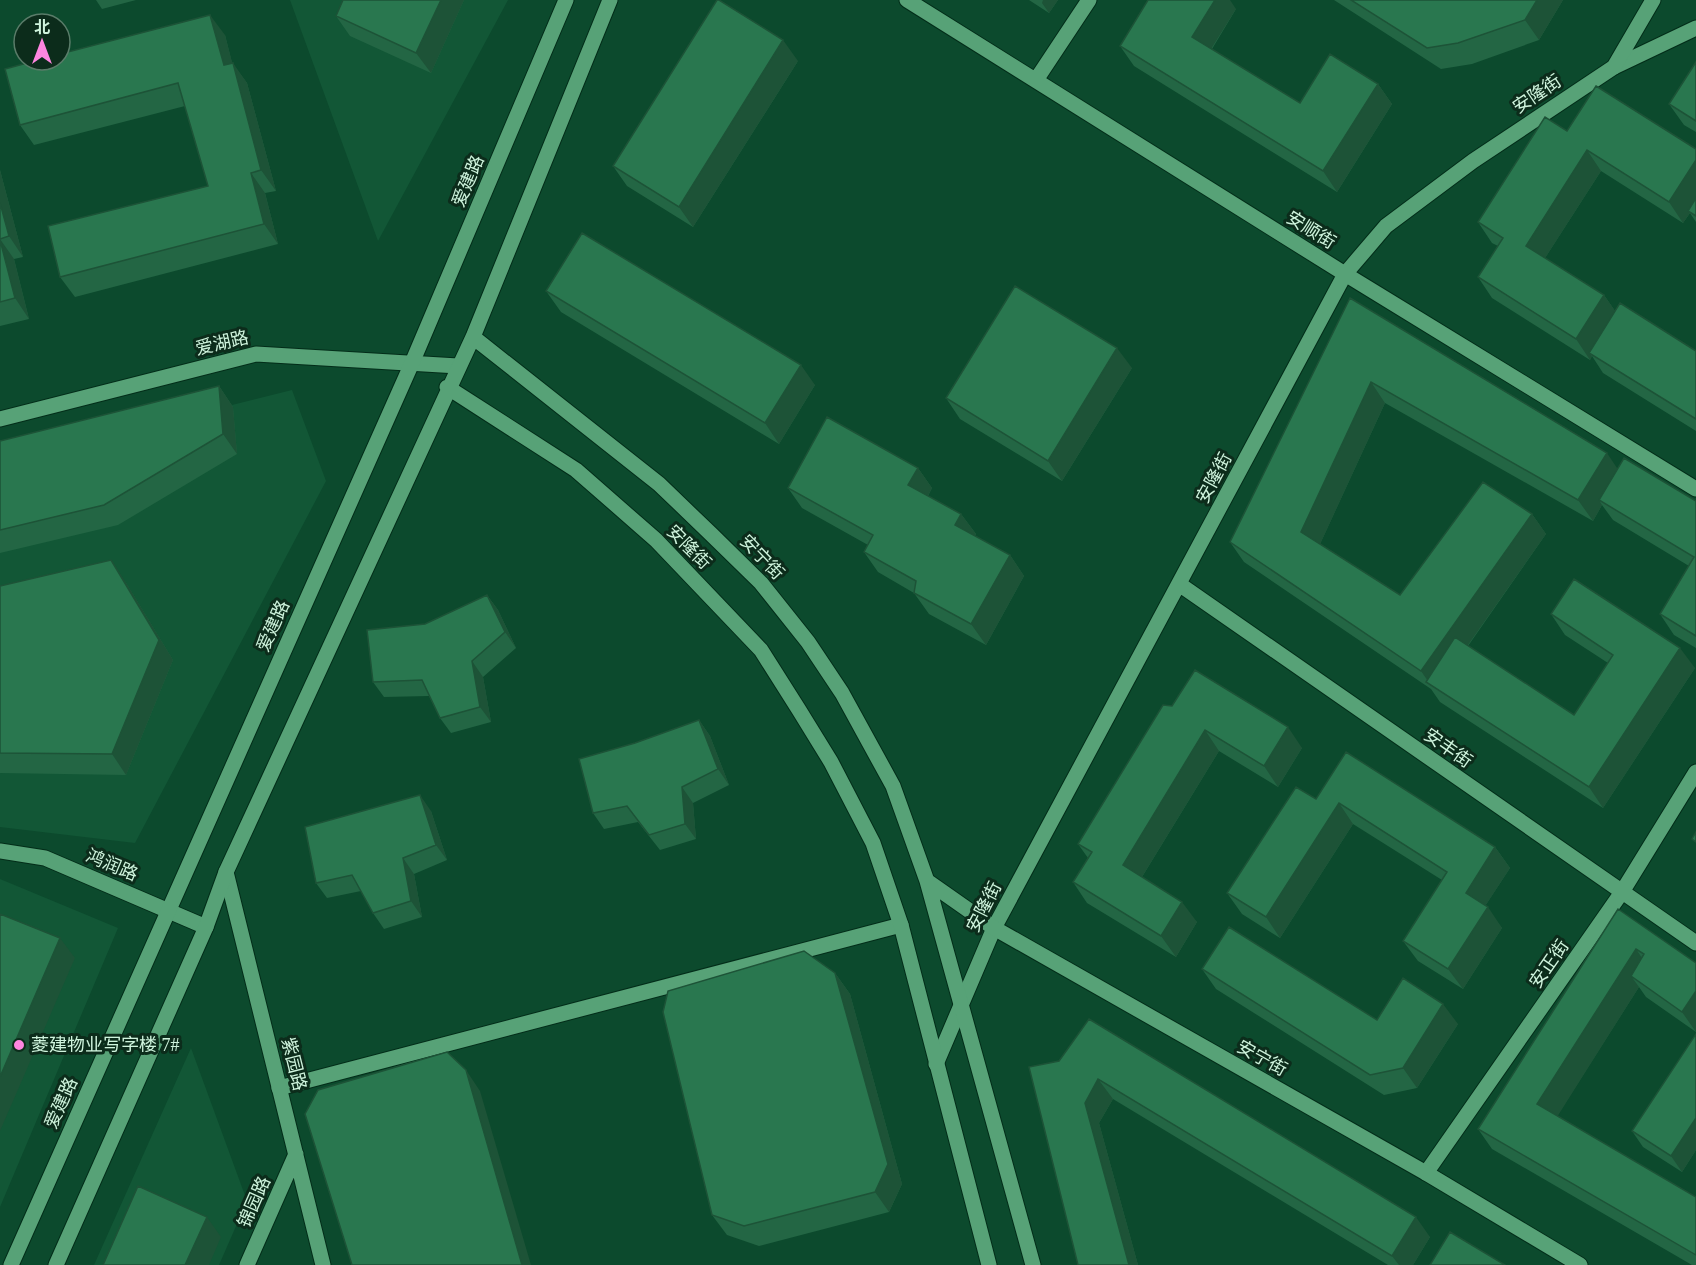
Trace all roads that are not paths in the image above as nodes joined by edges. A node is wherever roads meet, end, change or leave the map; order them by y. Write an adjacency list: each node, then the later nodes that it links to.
1 (566, 0): 11 (main road, 爱建路)
2 (610, 0): 10 (main road)
3 (908, 0): 8 (main road, 安顺街)
4 (1089, 0): 8 (main road)
5 (1653, 0): 7 (main road)
6 (1696, 28): 7 (main road, 安隆街)
7 (1614, 67): 9 (main road, 安隆街)
8 (1036, 80): 9 (main road, 安顺街)
9 (1345, 274): 15 (main road, 安顺街); 16 (main road, 安隆街)
10 (472, 337): 12 (main road); 20 (main road, 安宁街)
11 (412, 363): 12 (main road, 爱湖路); 14 (main road, 爱湖路); 22 (main road, 爱建路)
12 (458, 366): 13 (main road)
13 (447, 387): 19 (main road); 23 (main road, 安隆街)
14 (0, 419)
15 (1696, 489)
16 (1179, 584): 21 (main road, 安丰街); 25 (main road, 安隆街)
17 (1696, 772): 21 (main road, 安正街)
18 (0, 851): 22 (main road, 鸿润路)
19 (226, 872): 24 (main road); 29 (main road, 紫园路)
20 (927, 881): 25 (main road, 安宁街); 27 (main road, 安宁街)
21 (1622, 892): 26 (main road, 安丰街); 31 (main road, 安正街)
22 (168, 910): 24 (main road, 鸿润路); 32 (main road, 爱建路)
23 (901, 925): 28 (main road, 安隆街); 29 (main road)
24 (206, 927): 33 (main road)
25 (994, 928): 27 (main road, 安隆街); 31 (main road, 安宁街)
26 (1696, 943)
27 (961, 1004): 28 (main road, 安隆街); 37 (main road)
28 (936, 1064): 36 (main road, 安隆街)
29 (279, 1088): 30 (main road, 紫园路)
30 (296, 1154): 34 (main road, 锦园路); 35 (main road, 紫园路)
31 (1426, 1173): 38 (main road, 安宁街)
32 (11, 1265)
33 (56, 1265)
34 (248, 1265)
35 (323, 1265)
36 (989, 1265)
37 (1033, 1265)
38 (1580, 1265)

